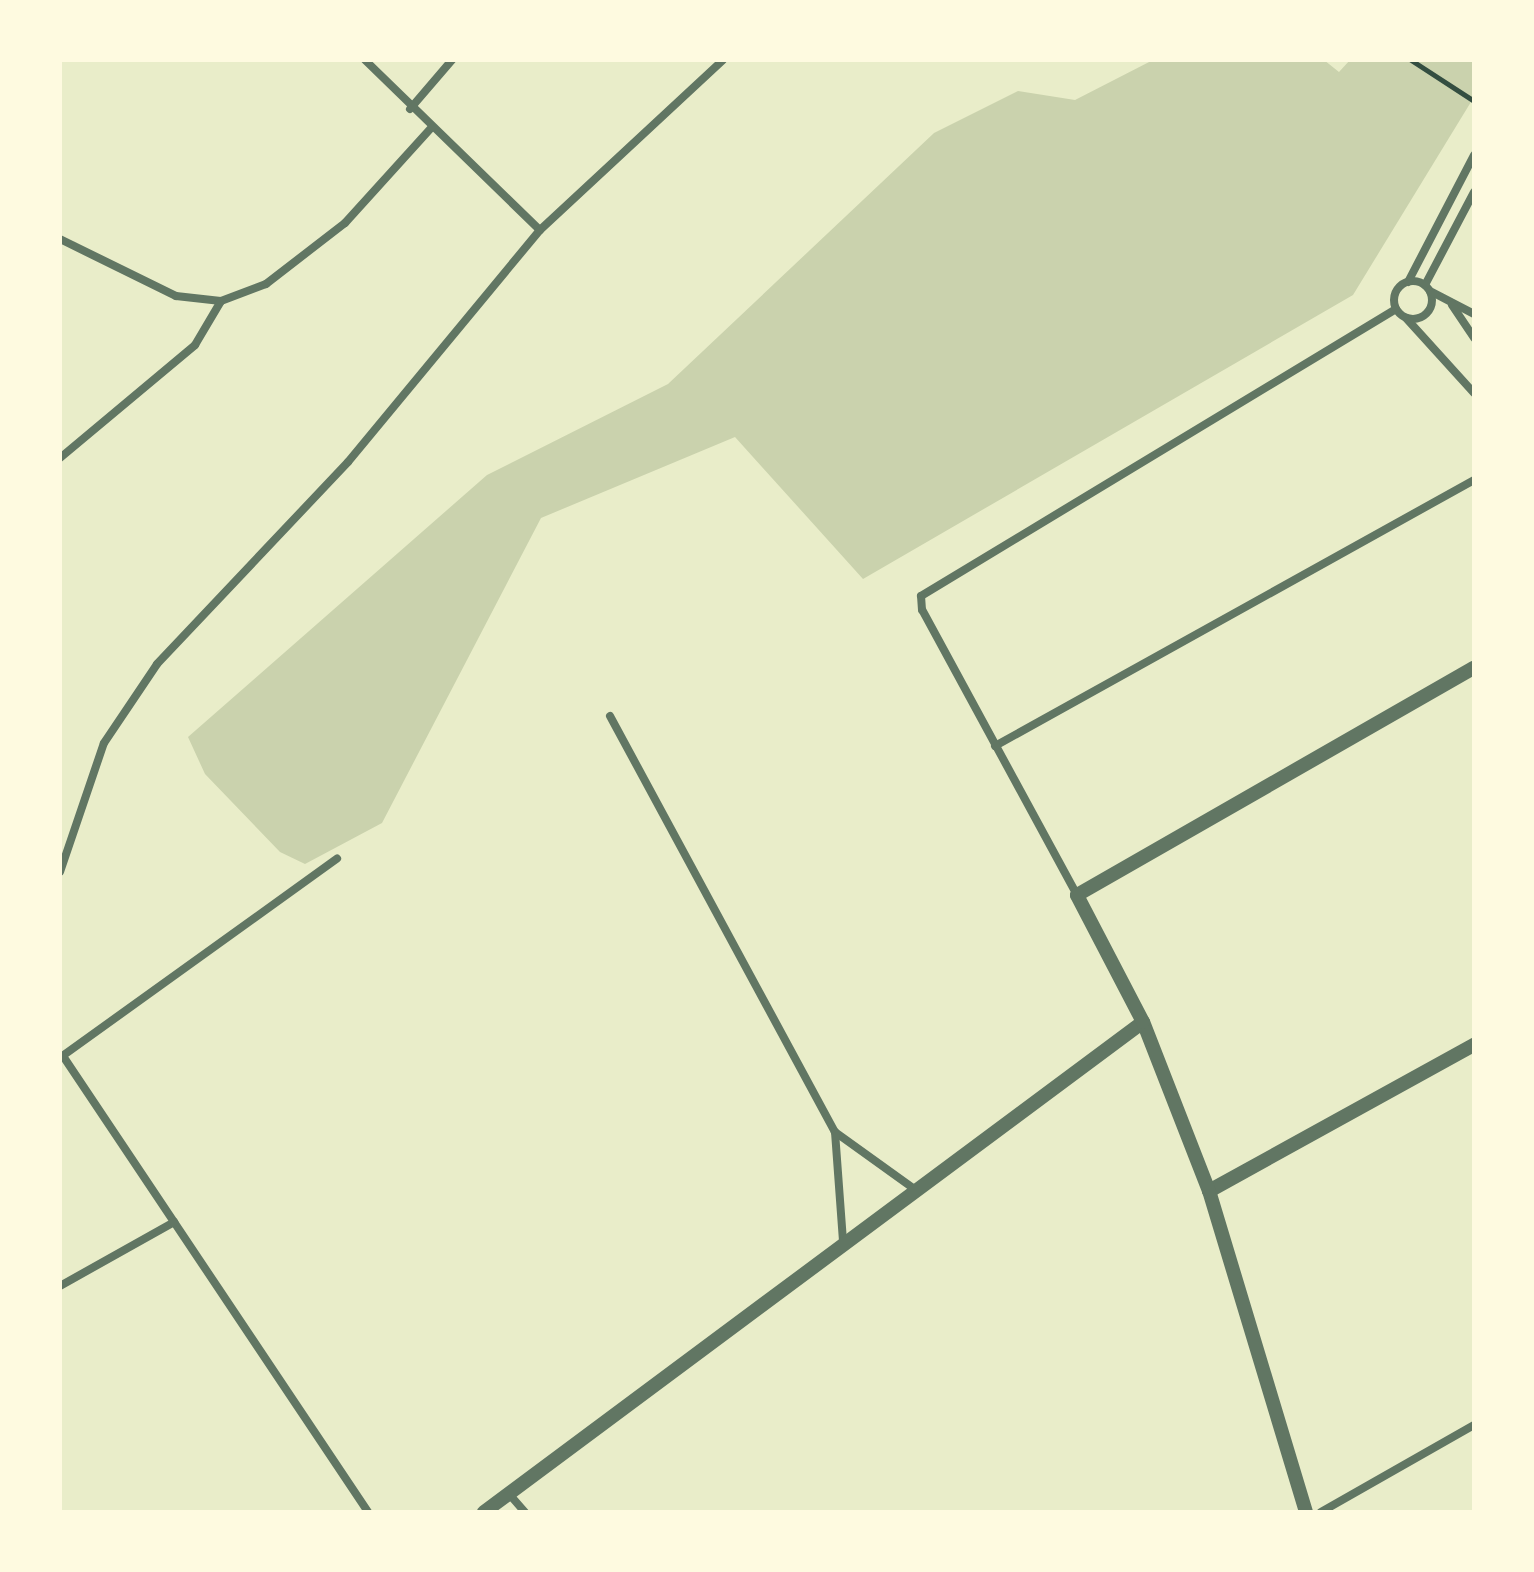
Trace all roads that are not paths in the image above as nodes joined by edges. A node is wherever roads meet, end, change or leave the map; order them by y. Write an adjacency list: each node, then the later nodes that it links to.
1 (365, 60): 4 (street)
2 (452, 60): 4 (street)
3 (723, 60): 8 (street)
4 (410, 109): 5 (street)
5 (431, 128): 8 (street); 12 (street)
6 (1474, 155): 10 (street)
7 (1474, 192): 11 (street)
8 (540, 230): 25 (street)
9 (60, 239): 12 (street)
10 (1408, 282): 11 (street); 14 (street)
11 (1427, 288): 13 (street); 16 (street)
12 (221, 301): 19 (street)
13 (1449, 302): 15 (street); 17 (street)
14 (1396, 309): 16 (street); 23 (street)
15 (1474, 314)
16 (1406, 318): 18 (street)
17 (1474, 338)
18 (1474, 393)
19 (60, 458)
20 (1474, 480): 23 (street)
21 (1474, 668): 26 (street)
22 (610, 716): 30 (street)
23 (995, 746): 26 (street)
24 (337, 859): 29 (street)
25 (60, 872)
26 (1077, 895): 27 (street)
27 (1143, 1022): 31 (street); 32 (street)
28 (1474, 1045): 32 (street)
29 (61, 1056): 33 (street)
30 (835, 1132): 31 (street); 34 (street)
31 (913, 1188): 34 (street)
32 (1209, 1191): 41 (street)
33 (174, 1222): 35 (street); 38 (street)
34 (843, 1240): 37 (street)
35 (60, 1286)
36 (1474, 1425): 42 (street)
37 (510, 1495): 39 (street); 40 (street)
38 (368, 1512)
39 (484, 1512)
40 (525, 1512)
41 (1306, 1512)
42 (1321, 1512)

